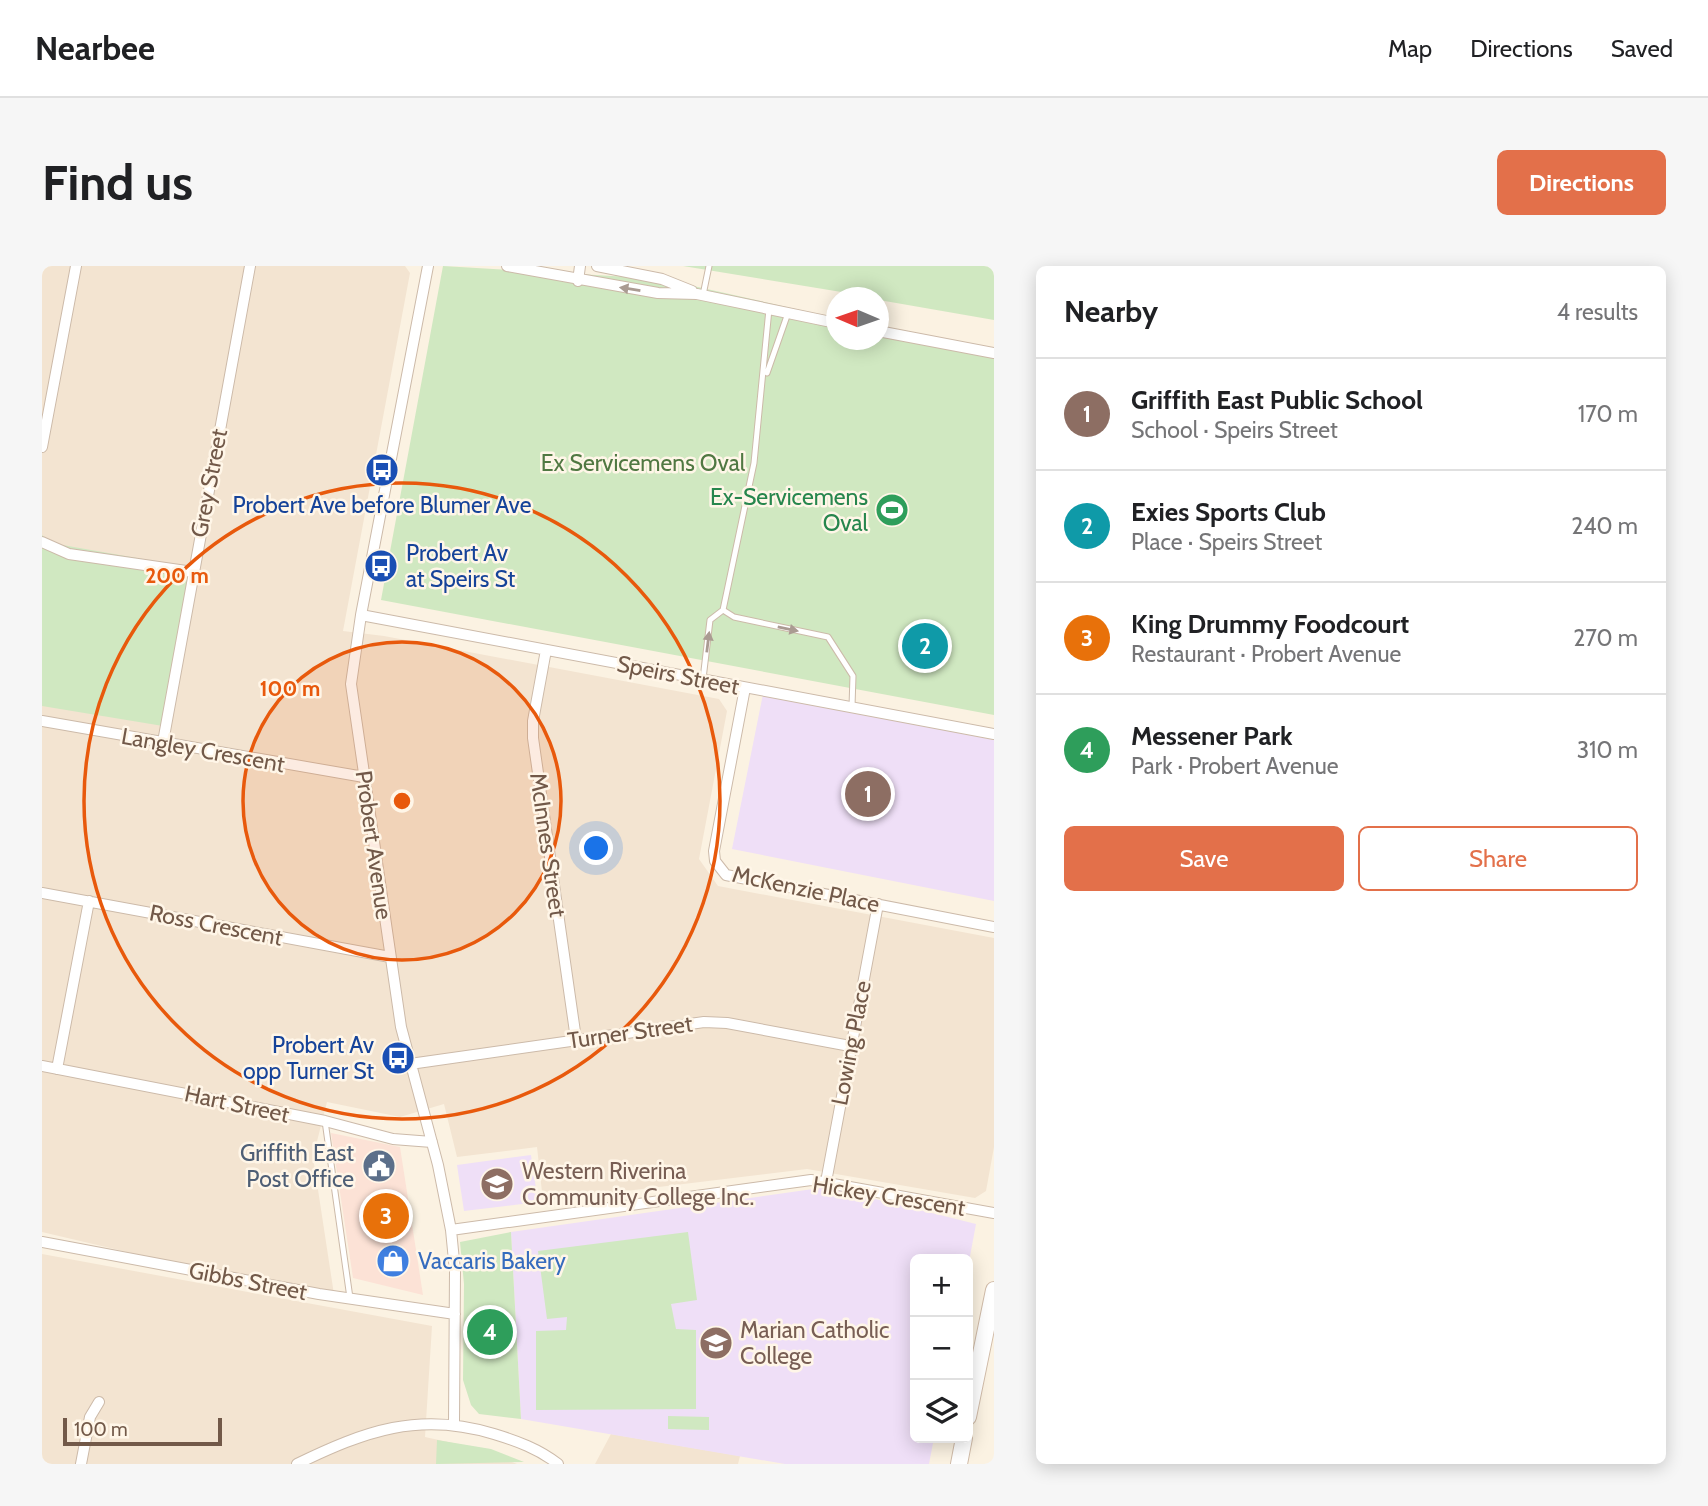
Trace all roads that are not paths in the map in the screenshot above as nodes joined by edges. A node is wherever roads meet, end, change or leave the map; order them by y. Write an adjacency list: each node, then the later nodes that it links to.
1 (76, 266): 16 (street)
2 (250, 266): 18 (street, Grey Street)
3 (428, 266): 20 (street, Probert Avenue)
4 (507, 266): 8 (street)
5 (580, 266): 8 (street)
6 (597, 266): 9 (street)
7 (709, 266): 9 (lane)
8 (578, 281): 9 (street, one-way to 8)
9 (701, 294): 10 (street)
10 (769, 309): 11 (street); 15 (lane)
11 (788, 313): 12 (street); 15 (lane)
12 (826, 321)
13 (889, 333): 14 (street)
14 (994, 353)
15 (765, 379): 19 (lane)
16 (42, 447)
17 (42, 542): 18 (street)
18 (193, 572): 27 (street, Grey Street)
19 (723, 610): 22 (lane, one-way to 19); 24 (lane, one-way to 24)
20 (361, 615): 21 (street, Speirs Street); 28 (street, Probert Avenue)
21 (546, 650): 22 (street, Speirs Street); 34 (street, McInnes Street)
22 (703, 679): 23 (street, Speirs Street)
23 (745, 688): 24 (street, Speirs Street); 31 (street, McKenzie Place)
24 (852, 707): 26 (street, Speirs Street)
25 (42, 721): 27 (street, Langley Crescent)
26 (994, 734)
27 (163, 742): 28 (street, Langley Crescent)
28 (364, 777): 33 (street, Probert Avenue)
29 (42, 893): 30 (street, Ross Crescent)
30 (89, 901): 33 (street, Ross Crescent); 38 (street)
31 (878, 904): 32 (street, McKenzie Place); 35 (street, Lowing Place)
32 (994, 927)
33 (390, 957): 36 (street, Probert Avenue)
34 (576, 1040): 35 (street, Turner Street); 36 (street, Turner Street)
35 (850, 1046): 41 (street, Lowing Place)
36 (410, 1064): 40 (street, Probert Avenue)
37 (42, 1066): 38 (street, Hart Street)
38 (57, 1069): 39 (street, Hart Street)
39 (325, 1121): 40 (street, Hart Street); 46 (lane)
40 (432, 1142): 43 (street, Probert Avenue)
41 (826, 1182): 42 (street, Hickey Crescent); 43 (street, Hickey Crescent)
42 (994, 1213)
43 (451, 1230): 47 (street, Probert Avenue)
44 (42, 1242): 46 (street, Gibbs Street)
45 (994, 1290): 48 (main road)
46 (350, 1298): 47 (street, Gibbs Street)
47 (455, 1314): 51 (street, Probert Avenue)
48 (987, 1359): 50 (main road)
49 (99, 1402): 53 (street)
50 (973, 1402)
51 (454, 1423): 54 (street); 55 (street)
52 (963, 1443): 56 (main road)
53 (81, 1464)
54 (297, 1464)
55 (558, 1464)
56 (958, 1464)

